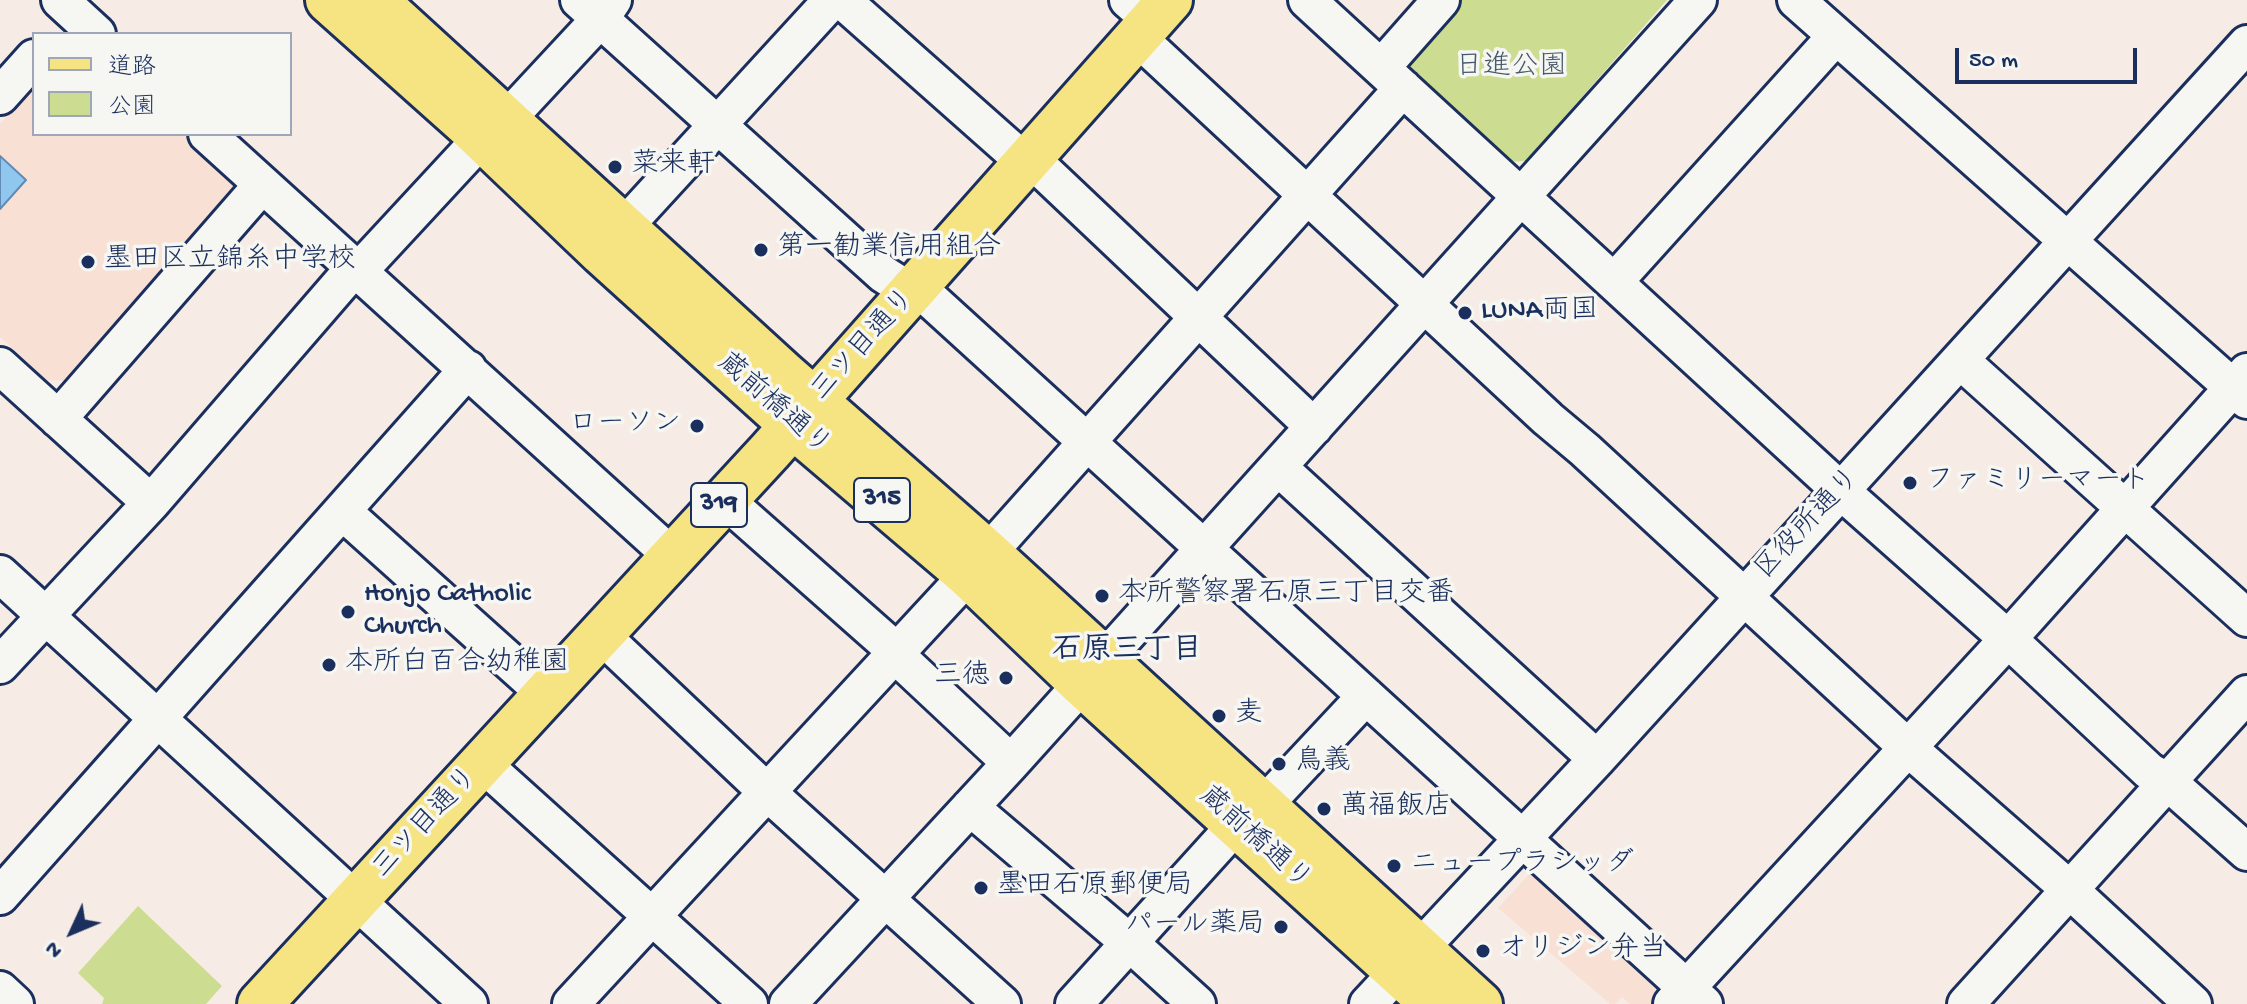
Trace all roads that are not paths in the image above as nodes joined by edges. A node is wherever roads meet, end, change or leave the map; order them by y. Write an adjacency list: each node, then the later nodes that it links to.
1 (328, 0): 15 (main road, 蔵前橋通り / 315)
2 (375, 0): 15 (main road, 蔵前橋通り / 315)
3 (832, 0): 14 (street)
4 (842, 0): 17 (street)
5 (1307, 0): 13 (street)
6 (1441, 0): 13 (street)
7 (1698, 0): 20 (street)
8 (1796, 0): 11 (street)
9 (597, 6): 14 (street); 15 (street)
10 (1147, 15): 17 (main road, 三ツ目通り / 319); 19 (street)
11 (1836, 36): 22 (street); 24 (street)
12 (2247, 44): 22 (street, 区役所通り)
13 (1392, 78): 19 (street); 20 (street)
14 (718, 126): 21 (street); 25 (street)
15 (494, 129): 21 (main road, 蔵前橋通り / 315); 23 (street); 32 (main road, 蔵前橋通り / 315)
16 (209, 136): 18 (street)
17 (1028, 161): 25 (main road, 三ツ目通り / 319); 27 (street)
18 (262, 185): 23 (street); 33 (street)
19 (1307, 195): 26 (street); 27 (street)
20 (1521, 197): 24 (street); 26 (street)
21 (623, 228): 32 (main road, 蔵前橋通り / 315)
22 (2068, 242): 28 (street, 区役所通り); 31 (street)
23 (357, 269): 30 (street); 39 (street)
24 (1614, 282): 37 (street)
25 (915, 290): 32 (main road, 三ツ目通り / 319); 35 (street)
26 (1426, 304): 34 (street); 46 (street)
27 (1198, 317): 34 (street); 35 (street)
28 (1961, 361): 37 (street, 区役所通り); 40 (street)
29 (0, 366): 33 (street)
30 (468, 369): 41 (street); 43 (street)
31 (2242, 387): 40 (street)
32 (804, 414): 38 (main road, 三ツ目通り / 319); 44 (main road, 蔵前橋通り / 315)
33 (58, 419): 39 (street)
34 (1314, 427): 36 (street)
35 (1087, 442): 42 (street); 44 (street)
36 (1278, 467): 42 (street); 59 (street)
37 (1841, 491): 46 (street, 区役所通り); 50 (street)
38 (725, 500): 43 (main road, 三ツ目通り / 319); 51 (street)
39 (151, 503): 47 (street)
40 (2125, 507): 48 (street); 50 (street)
41 (342, 511): 54 (street); 57 (street)
42 (1205, 549): 53 (street); 56 (street)
43 (672, 556): 49 (main road, 三ツ目通り / 319)
44 (978, 564): 51 (street); 53 (main road, 蔵前橋通り / 315)
45 (0, 574): 47 (street)
46 (1744, 595): 58 (street); 59 (street, 区役所通り)
47 (45, 616): 52 (street); 57 (street)
48 (2247, 618)
49 (600, 634): 54 (main road, 三ツ目通り / 319); 63 (street)
50 (2008, 639): 58 (street); 62 (street)
51 (896, 651): 60 (street); 63 (street)
52 (0, 665)
53 (1092, 672): 60 (street); 65 (main road, 蔵前橋通り / 315)
54 (546, 694): 61 (main road, 三ツ目通り / 319)
55 (2247, 694): 62 (street)
56 (1366, 696): 65 (street); 66 (street)
57 (158, 720): 69 (street); 71 (street)
58 (1907, 747): 68 (street); 76 (street)
59 (1597, 759): 66 (street, 区役所通り)
60 (1011, 763): 64 (street)
61 (483, 764): 71 (main road, 三ツ目通り / 319); 72 (street)
62 (2168, 782): 67 (street); 68 (street)
63 (766, 791): 70 (street); 72 (street)
64 (970, 807): 70 (street); 73 (street)
65 (1250, 815): 73 (street); 74 (main road, 蔵前橋通り / 315)
66 (1523, 839): 74 (street, 区役所通り); 76 (street)
67 (2247, 852)
68 (2069, 889): 89 (street); 90 (street)
69 (0, 896)
70 (883, 899): 82 (street); 83 (street)
71 (356, 901): 78 (main road, 三ツ目通り / 319); 79 (street)
72 (651, 916): 80 (street); 81 (street)
73 (1131, 944): 84 (street); 85 (street)
74 (1410, 962): 86 (street, 区役所通り); 87 (main road, 蔵前橋通り / 315); 88 (main road, 蔵前橋通り / 315)
75 (0, 990): 77 (street)
76 (1687, 999)
77 (15, 1004)
78 (260, 1004)
79 (469, 1004)
80 (571, 1004)
81 (749, 1004)
82 (788, 1004)
83 (1002, 1004)
84 (1074, 1004)
85 (1197, 1004)
86 (1368, 1004)
87 (1433, 1004)
88 (1480, 1004)
89 (1966, 1004)
90 (2193, 1004)

